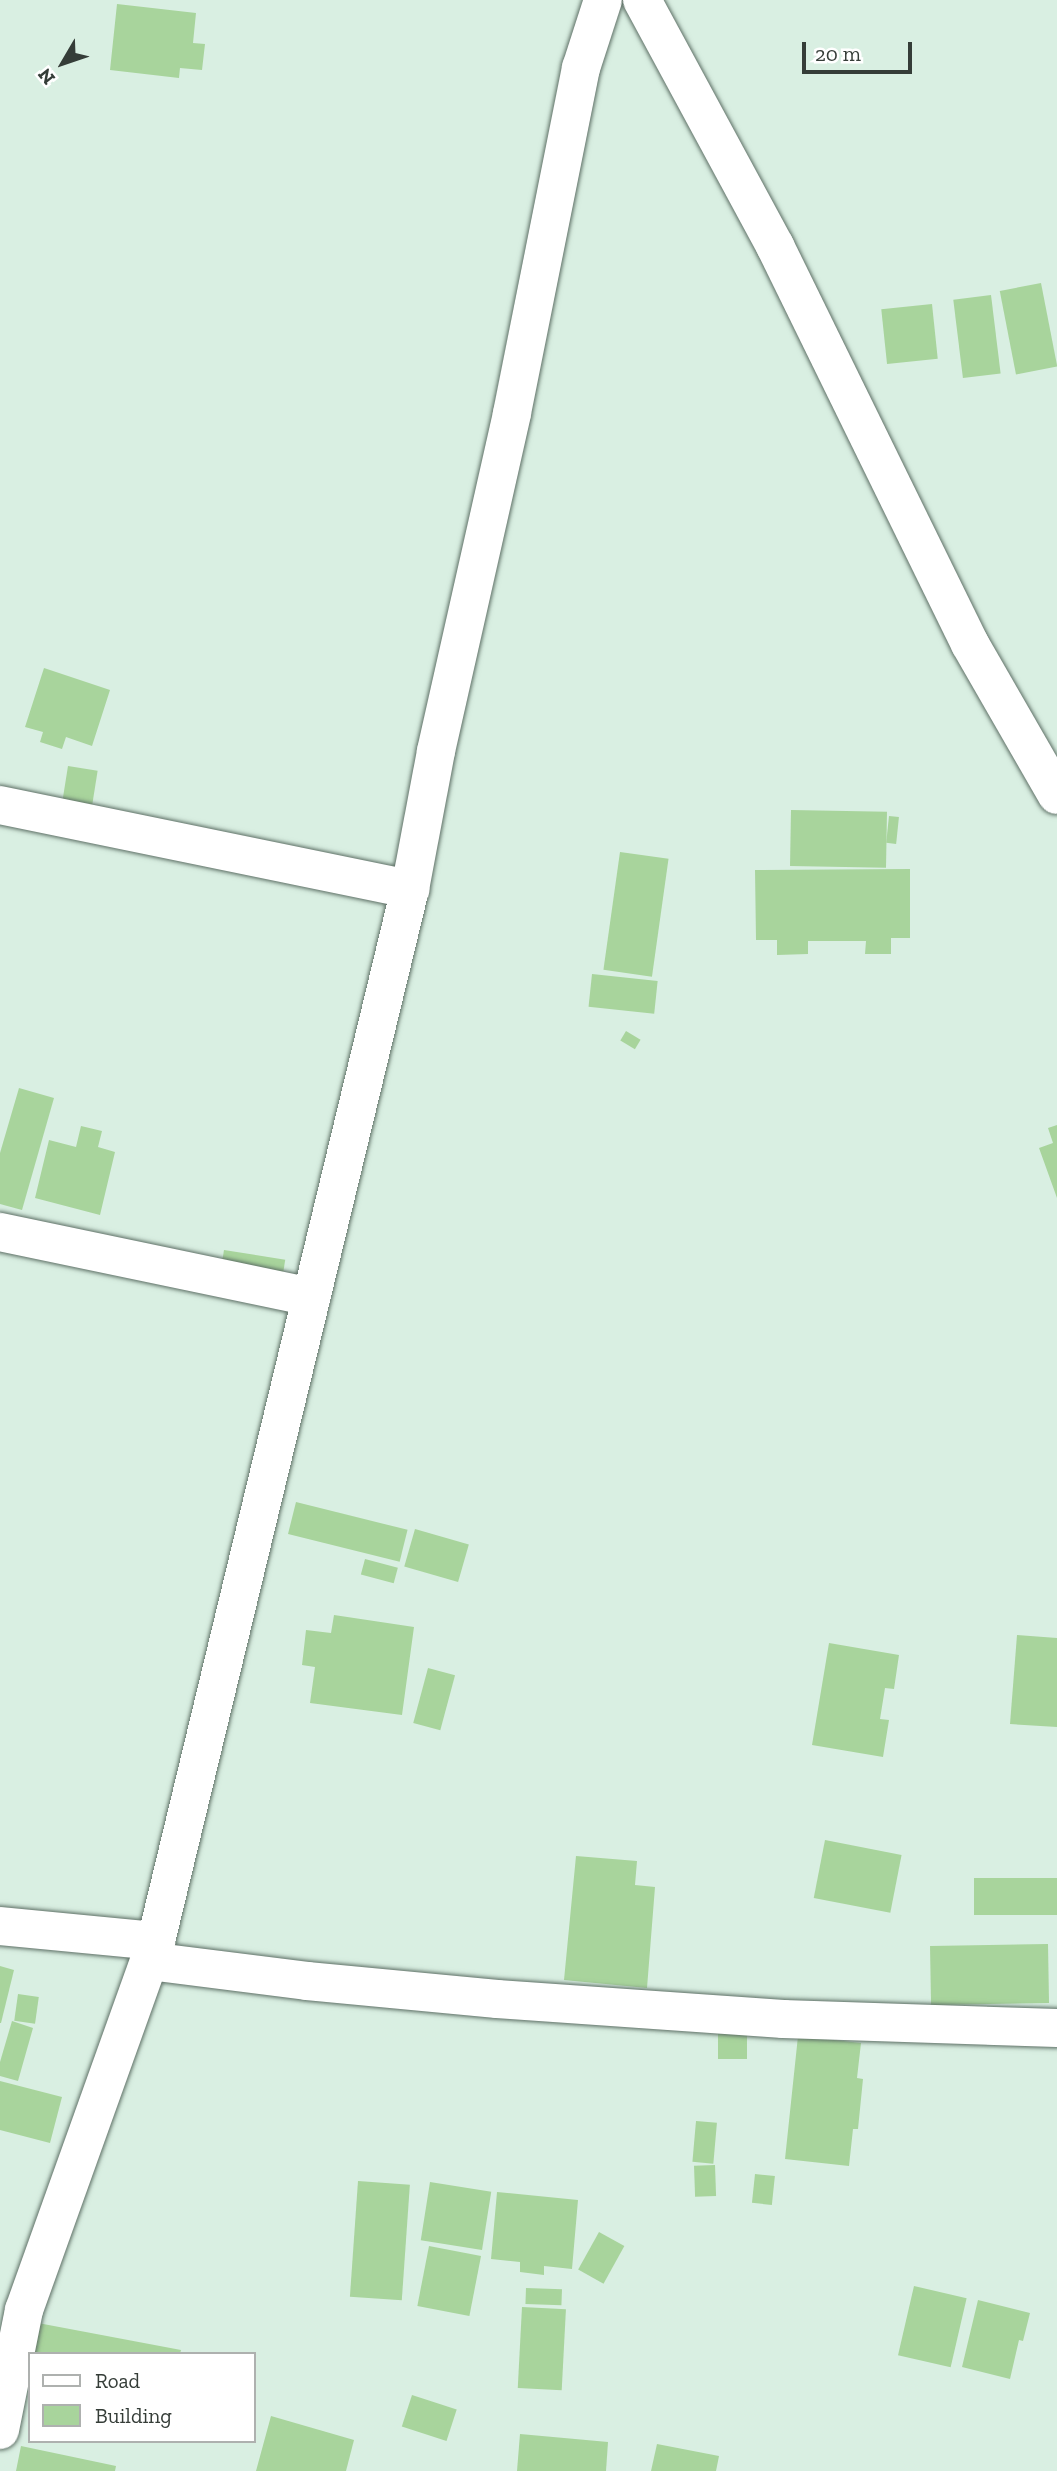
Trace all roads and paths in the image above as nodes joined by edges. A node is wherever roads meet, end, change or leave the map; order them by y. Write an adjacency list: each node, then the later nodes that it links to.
1 (603, 0): 5 (street)
2 (642, 0): 3 (street)
3 (1057, 795)
4 (0, 806): 5 (street)
5 (410, 890): 7 (street)
6 (0, 1232): 7 (street)
7 (311, 1297): 9 (street)
8 (0, 1926): 9 (street)
9 (152, 1951): 10 (street); 11 (street)
10 (1057, 2028)
11 (0, 2430)

